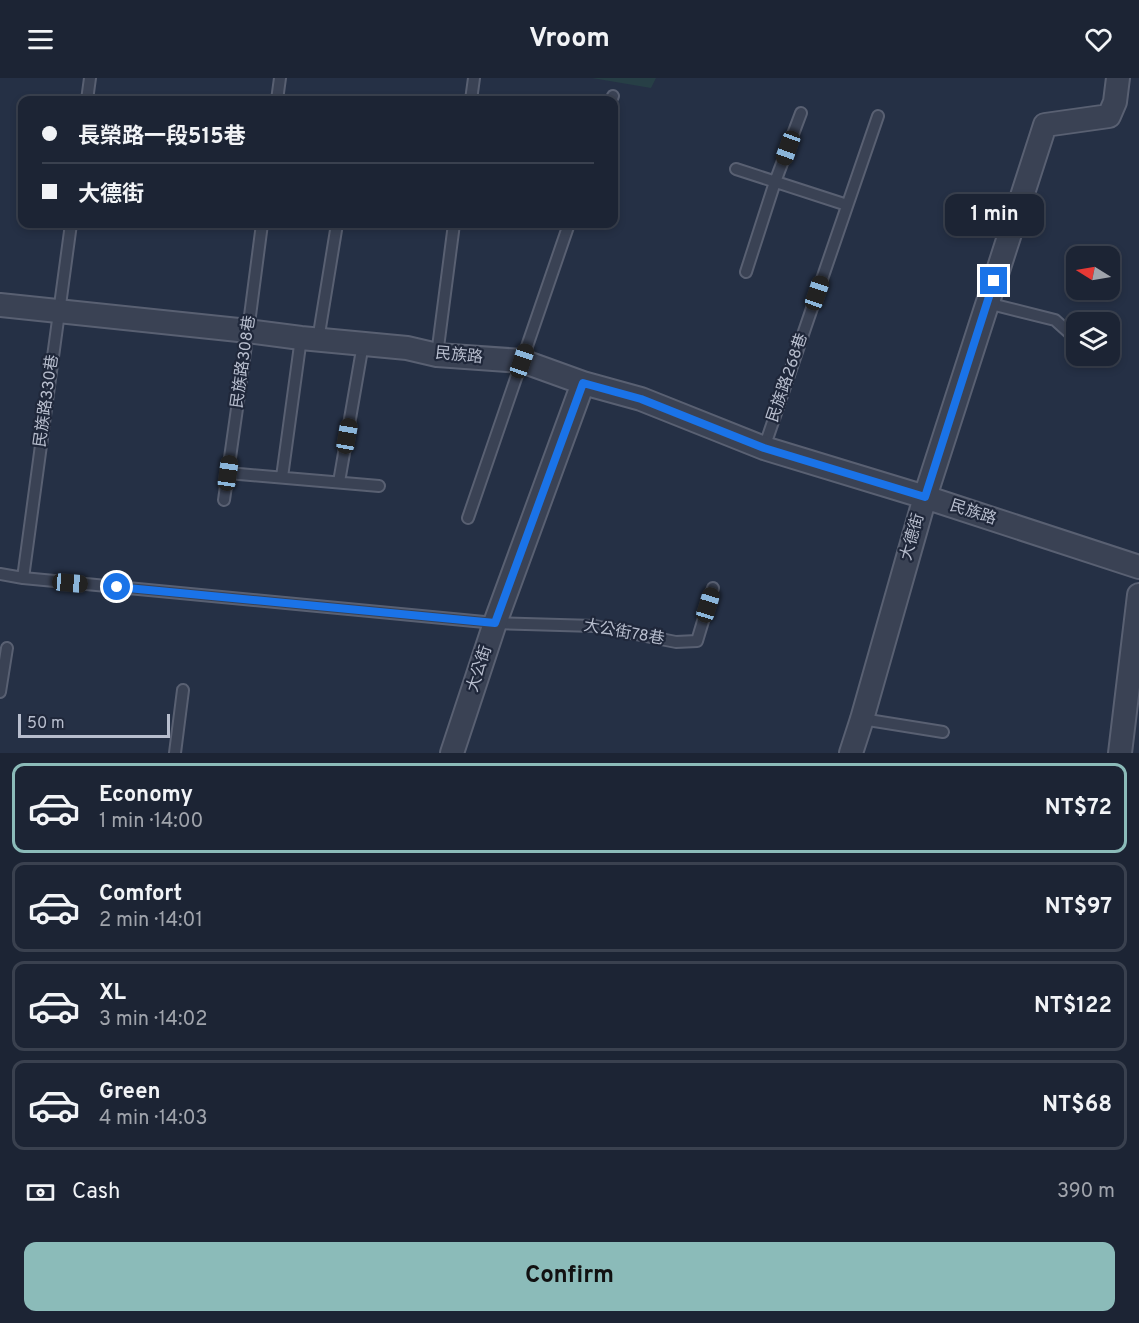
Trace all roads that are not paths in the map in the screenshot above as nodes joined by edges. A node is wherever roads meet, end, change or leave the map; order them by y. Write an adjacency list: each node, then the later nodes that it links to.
1 (90, 78): 5 (lane)
2 (280, 78): 6 (lane)
3 (474, 78): 7 (lane)
4 (1118, 78): 19 (street, 大德街)
5 (88, 96)
6 (278, 96)
7 (472, 96)
8 (801, 113): 11 (lane)
9 (878, 116): 12 (lane, 民族路268巷)
10 (736, 170): 11 (lane)
11 (775, 182): 12 (lane); 18 (lane)
12 (847, 205): 29 (lane, 民族路268巷)
13 (70, 228): 21 (lane, 民族路330巷)
14 (261, 228): 23 (lane, 民族路308巷)
15 (336, 228): 24 (lane)
16 (453, 228): 26 (lane)
17 (568, 228): 27 (lane)
18 (746, 272)
19 (987, 303): 22 (lane); 34 (street, 大德街)
20 (0, 305): 21 (street, 民族路)
21 (60, 312): 23 (street, 民族路); 39 (lane, 民族路330巷)
22 (1066, 330)
23 (248, 331): 24 (street, 民族路); 30 (lane, 民族路308巷)
24 (309, 339): 25 (street, 民族路); 31 (lane)
25 (363, 344): 26 (street, 民族路); 32 (lane)
26 (437, 355): 27 (street, 民族路)
27 (522, 361): 28 (street, 民族路); 36 (lane)
28 (583, 383): 29 (street, 民族路); 42 (street, 大公街)
29 (764, 448): 34 (street, 民族路)
30 (228, 473): 31 (lane); 35 (lane, 民族路308巷)
31 (282, 477): 32 (lane)
32 (339, 482): 33 (lane)
33 (379, 486)
34 (925, 497): 37 (street, 民族路); 46 (street, 大德街)
35 (224, 500)
36 (468, 518)
37 (1139, 567)
38 (0, 574): 39 (lane)
39 (23, 578): 42 (lane)
40 (713, 588): 42 (lane, 大公街78巷)
41 (1139, 595): 51 (street)
42 (495, 623): 49 (street, 大公街)
43 (6, 648): 45 (lane)
44 (183, 690): 48 (lane)
45 (0, 692)
46 (862, 719): 47 (lane); 50 (street, 大德街)
47 (943, 732)
48 (175, 753)
49 (452, 753)
50 (851, 753)
51 (1120, 753)

